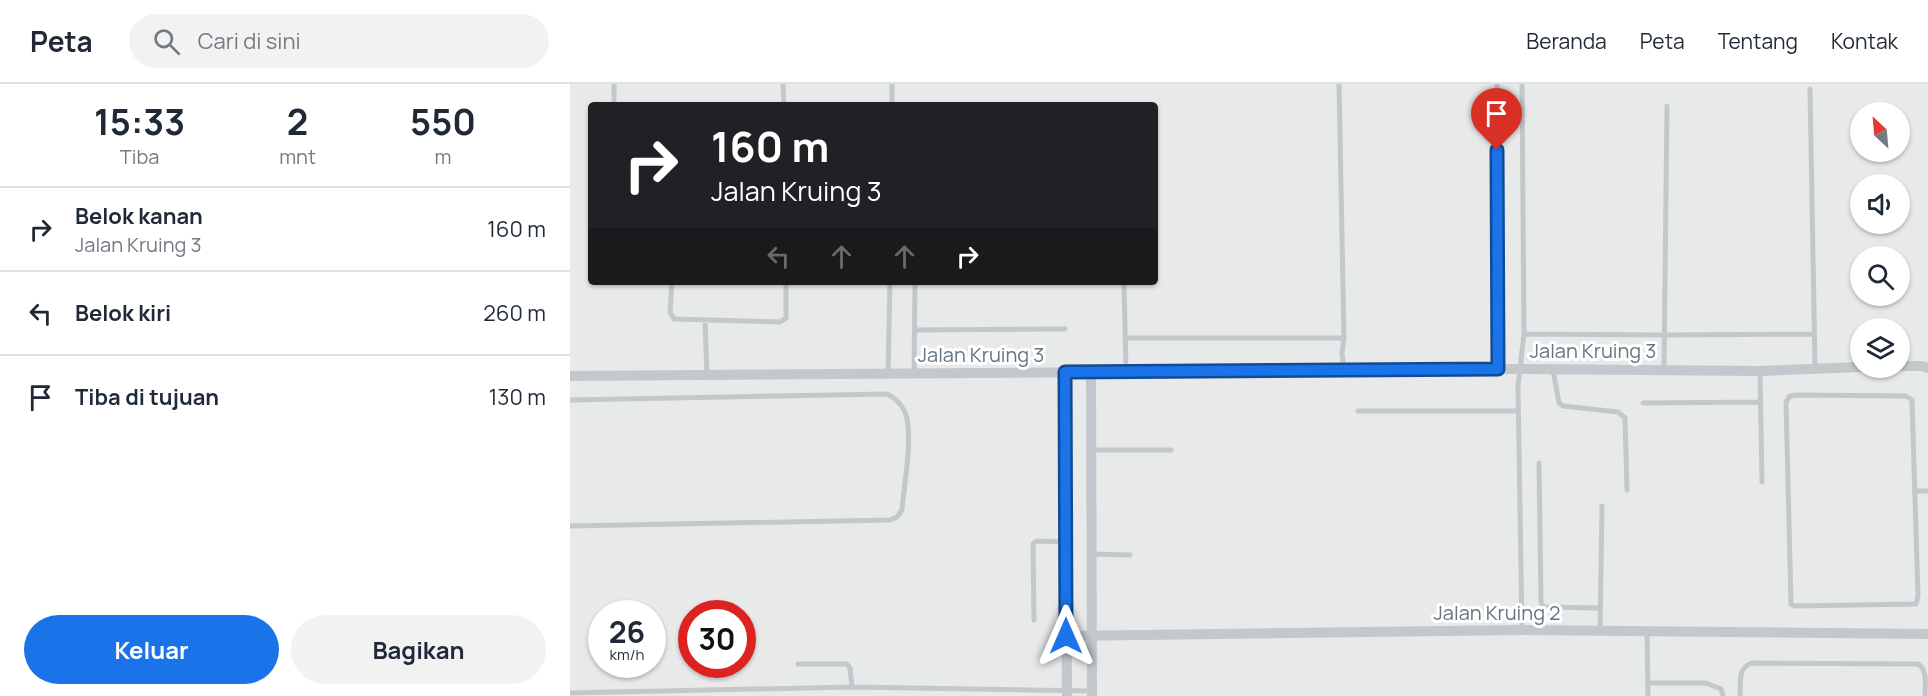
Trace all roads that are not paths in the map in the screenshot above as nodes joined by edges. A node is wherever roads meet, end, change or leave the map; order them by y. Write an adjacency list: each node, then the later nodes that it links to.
1 (614, 84): 8 (lane)
2 (783, 84): 9 (lane)
3 (892, 84): 10 (lane)
4 (1339, 84): 24 (lane)
5 (1497, 84): 29 (lane)
6 (1522, 84): 20 (lane)
7 (1810, 88): 21 (lane)
8 (614, 102)
9 (784, 102)
10 (892, 102)
11 (1667, 106): 22 (lane)
12 (672, 285): 17 (lane)
13 (786, 285): 17 (lane)
14 (890, 285): 38 (lane)
15 (915, 285): 19 (lane)
16 (1124, 285): 23 (lane)
17 (705, 320): 40 (lane)
18 (1065, 329): 19 (lane)
19 (915, 330): 39 (lane)
20 (1524, 334): 22 (lane); 30 (lane)
21 (1814, 334): 22 (lane); 27 (lane)
22 (1665, 335): 33 (lane)
23 (1125, 338): 24 (lane); 37 (lane)
24 (1344, 338): 32 (lane)
25 (1910, 366): 28 (street)
26 (1850, 367): 27 (street, Jalan Kruing 3)
27 (1815, 368): 34 (street, Jalan Kruing 3)
28 (1928, 368)
29 (1498, 369): 30 (street, Jalan Kruing 3); 32 (street, Jalan Kruing 3)
30 (1519, 369): 31 (street, Jalan Kruing 3); 46 (lane)
31 (1553, 369): 33 (street, Jalan Kruing 3); 51 (lane)
32 (1344, 370): 37 (street, Jalan Kruing 3)
33 (1664, 370): 34 (street, Jalan Kruing 3)
34 (1760, 371): 43 (lane)
35 (1065, 372): 36 (street, Jalan Kruing 3); 39 (street, Jalan Kruing 3); 56 (street)
36 (1091, 372): 37 (street, Jalan Kruing 3); 47 (street)
37 (1126, 372)
38 (888, 374): 39 (street, Jalan Kruing 3); 40 (street, Jalan Kruing 3)
39 (914, 374)
40 (707, 375): 41 (street, Jalan Kruing 3)
41 (570, 376)
42 (570, 400): 55 (lane)
43 (1761, 402): 44 (lane); 50 (lane)
44 (1643, 404)
45 (1358, 411): 46 (lane)
46 (1518, 411): 61 (lane)
47 (1091, 450): 48 (lane); 57 (street)
48 (1171, 450)
49 (1539, 463): 59 (lane)
50 (1762, 482)
51 (1627, 490)
52 (1914, 491): 52 (lane); 53 (lane)
53 (1928, 491)
54 (1602, 506): 59 (lane)
55 (570, 526)
56 (1066, 542): 60 (lane); 65 (street)
57 (1092, 554): 58 (lane); 66 (street)
58 (1130, 555)
59 (1599, 608): 62 (lane)
60 (1034, 620)
61 (1522, 630): 62 (street, Jalan Kruing 2); 66 (street, Jalan Kruing 2)
62 (1600, 631): 63 (street, Jalan Kruing 2)
63 (1647, 632): 64 (street, Jalan Kruing 2); 68 (lane)
64 (1928, 634)
65 (1066, 636): 66 (street, Jalan Kruing 2); 74 (street)
66 (1092, 636): 73 (street)
67 (798, 664): 69 (lane)
68 (1648, 683): 77 (lane); 78 (lane)
69 (852, 687): 70 (lane); 71 (lane)
70 (873, 687): 74 (lane); 76 (lane)
71 (775, 688): 72 (lane); 75 (lane)
72 (570, 693)
73 (1092, 693): 74 (lane)
74 (1067, 694)
75 (775, 696)
76 (876, 696)
77 (1648, 696)
78 (1723, 696)
79 (1740, 696): 80 (lane)
80 (1925, 696)

